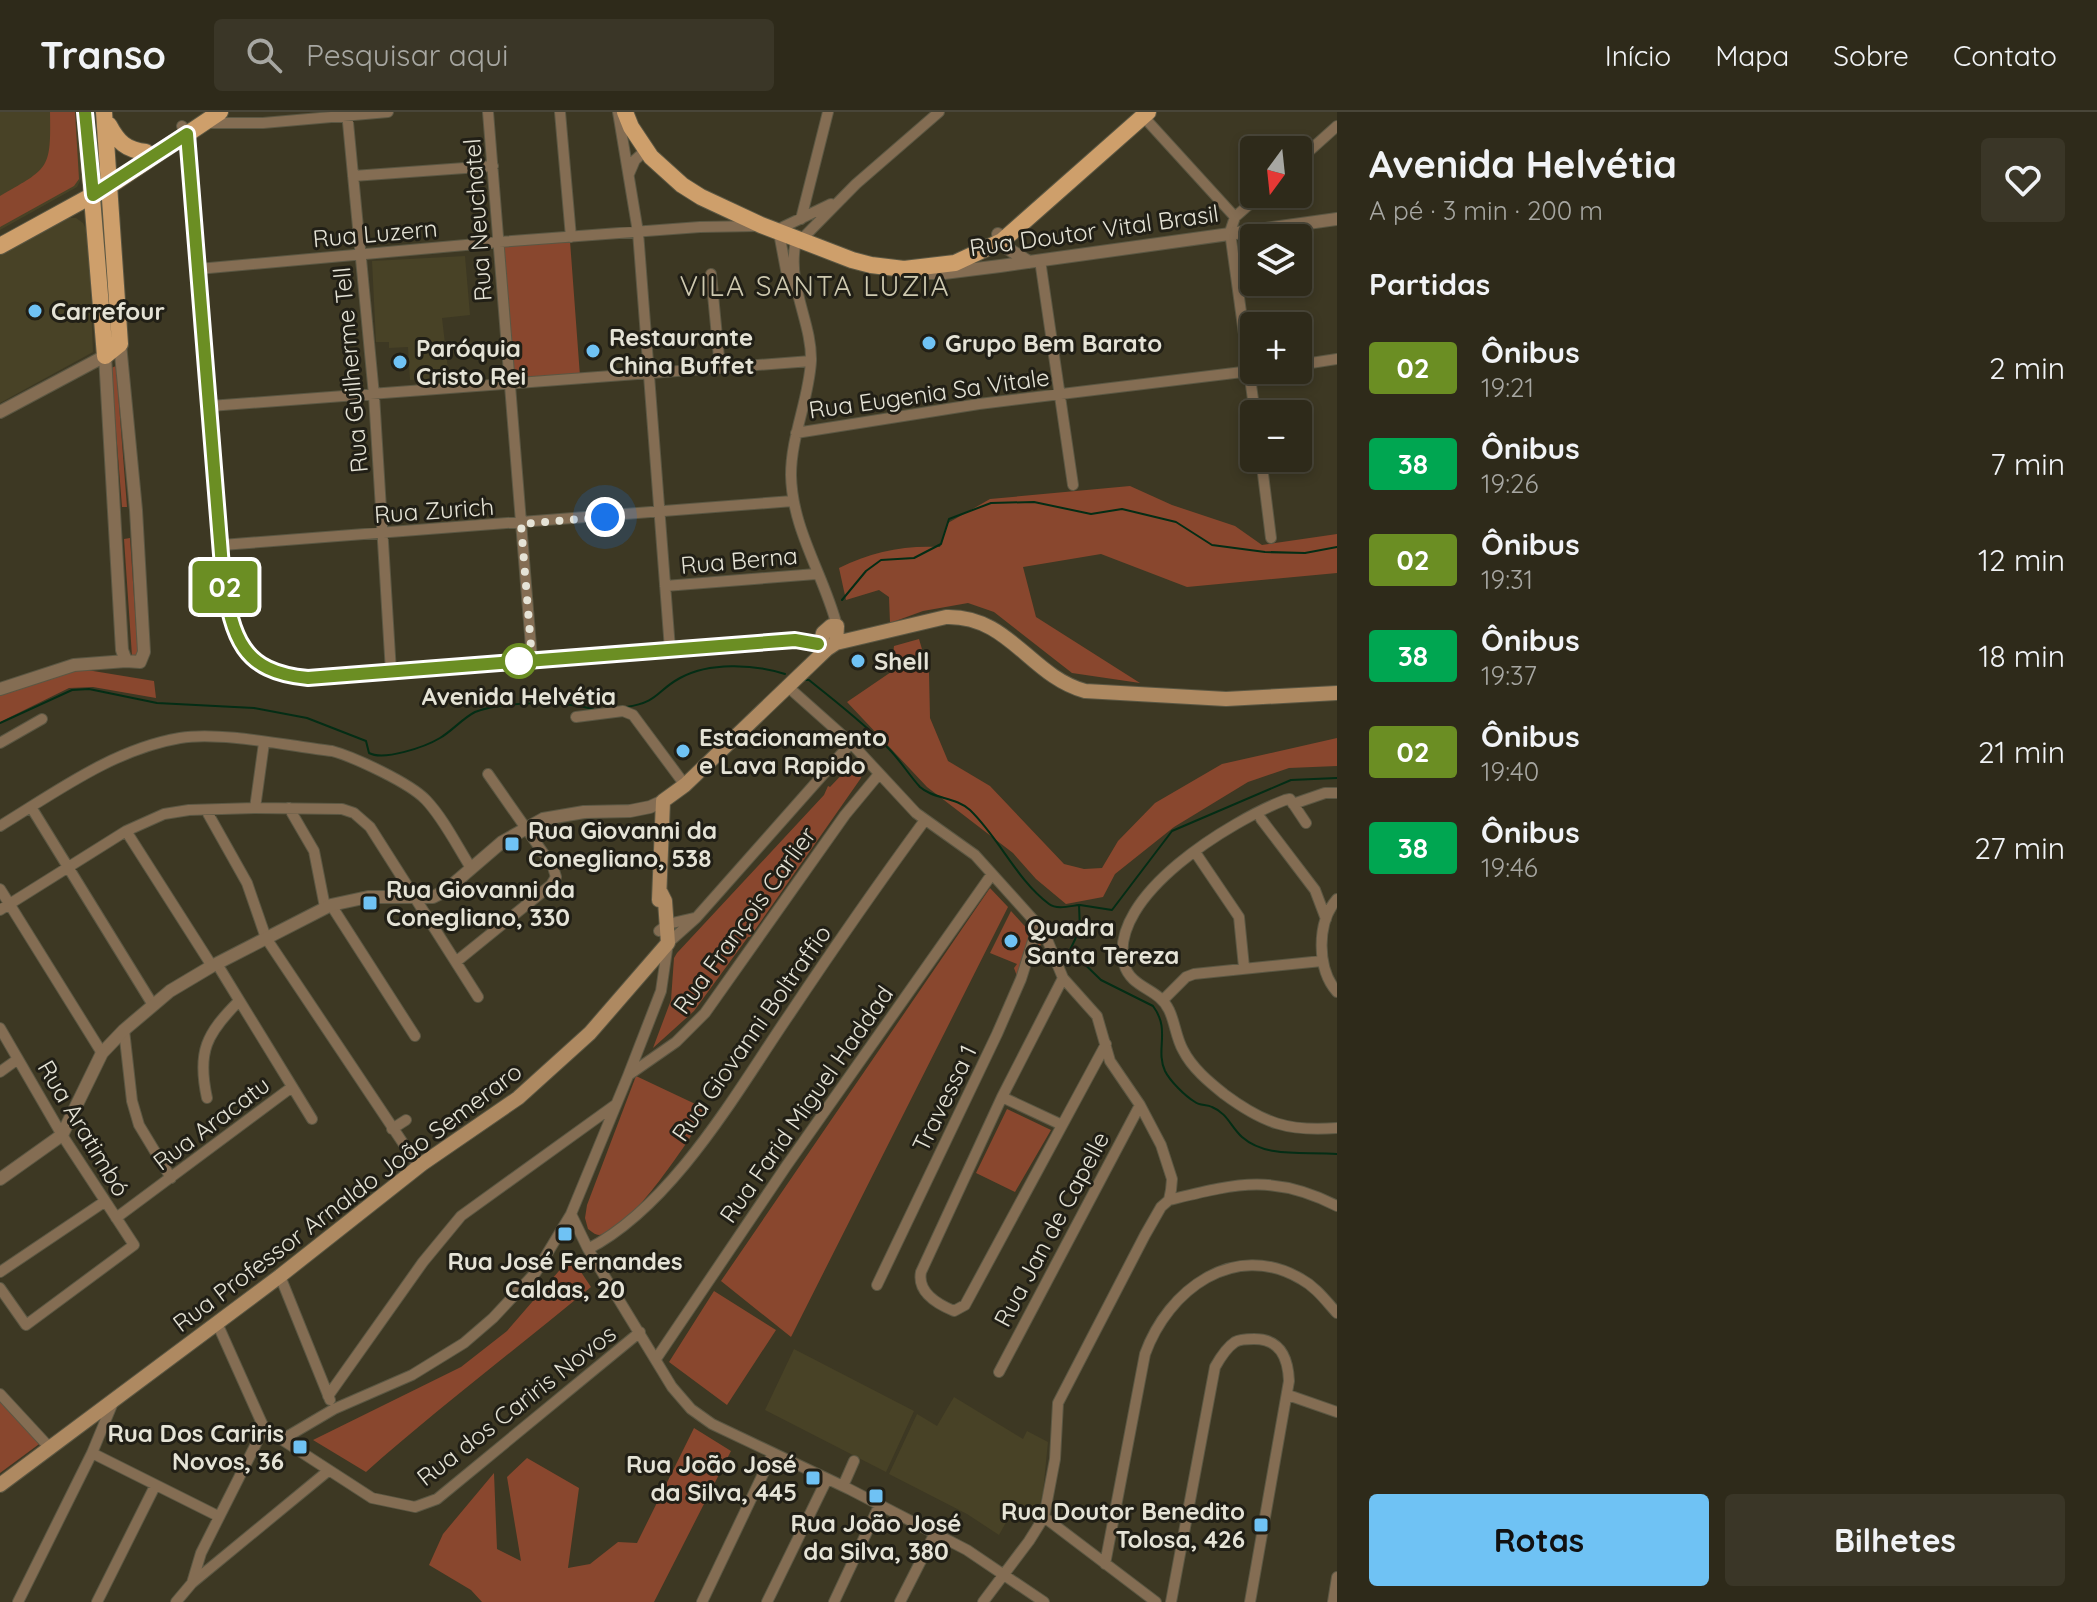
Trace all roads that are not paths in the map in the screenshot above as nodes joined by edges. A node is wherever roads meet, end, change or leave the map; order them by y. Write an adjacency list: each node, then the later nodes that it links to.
1 (85, 112): 24 (main road)
2 (220, 112): 14 (main road)
3 (388, 112): 13 (street)
4 (488, 112): 20 (street, Rua Neuchatel)
5 (560, 112): 38 (street)
6 (618, 112): 22 (street)
7 (625, 112): 18 (main road)
8 (634, 112): 33 (main road)
9 (828, 112): 35 (street)
10 (939, 112): 25 (street)
11 (1141, 113): 29 (street); 40 (main road)
12 (104, 114): 19 (main road); 23 (main road)
13 (347, 114): 14 (street); 21 (street, Rua Guilherme Tell)
14 (204, 118): 16 (main road)
15 (1337, 126): 17 (street)
16 (184, 130): 19 (main road); 23 (main road); 46 (street)
17 (1312, 148)
18 (646, 150): 22 (street); 26 (main road)
19 (146, 152): 23 (main road)
20 (493, 166): 21 (street); 41 (street, Rua Neuchatel)
21 (353, 176): 43 (street, Rua Guilherme Tell)
22 (629, 176): 34 (street)
23 (110, 180): 24 (main road); 51 (main road)
24 (92, 190): 28 (main road); 37 (main road); 39 (main road)
25 (842, 198): 35 (street); 35 (street)
26 (720, 206): 31 (main road); 32 (street)
27 (1245, 208): 29 (street)
28 (64, 212): 39 (main road); 42 (main road)
29 (1235, 217): 36 (street)
30 (1337, 219): 36 (street, Rua Doutor Vital Brasil)
31 (761, 225): 32 (street, Rua Luzern); 33 (main road)
32 (700, 227): 34 (street, Rua Luzern)
33 (781, 230): 35 (main road); 49 (street)
34 (638, 232): 38 (street, Rua Luzern); 58 (street)
35 (802, 232): 40 (main road); 47 (main road); 49 (street)
36 (1230, 232): 44 (street, Rua Doutor Vital Brasil); 50 (street)
37 (0, 235)
38 (571, 237): 41 (street, Rua Luzern)
39 (97, 241): 52 (main road)
40 (1002, 241): 44 (street); 45 (street); 47 (main road)
41 (499, 242): 43 (street, Rua Luzern); 59 (street, Rua Neuchatel)
42 (0, 246)
43 (360, 255): 46 (street, Rua Luzern); 61 (street, Rua Guilherme Tell)
44 (1035, 261): 45 (street, Rua Doutor Vital Brasil); 60 (street)
45 (1000, 266): 47 (street, Rua Doutor Vital Brasil)
46 (198, 269): 62 (street)
47 (904, 269)
48 (711, 274): 56 (street)
49 (795, 287): 54 (street)
50 (1244, 312)
51 (120, 344): 52 (main road); 68 (street)
52 (105, 356): 63 (street); 69 (street)
53 (1337, 359): 55 (street)
54 (811, 361): 56 (street); 64 (street)
55 (1312, 363)
56 (720, 368): 58 (street)
57 (1240, 373): 60 (street, Rua Eugenia Sa Vitale)
58 (649, 374): 59 (street); 70 (street)
59 (510, 384): 61 (street); 71 (street, Rua Neuchatel)
60 (1060, 394): 64 (street, Rua Eugenia Sa Vitale); 66 (street)
61 (374, 395): 62 (street); 72 (street, Rua Guilherme Tell)
62 (210, 406): 76 (street)
63 (0, 412)
64 (796, 433): 67 (street)
65 (1263, 472): 75 (street)
66 (1073, 485)
67 (793, 501): 70 (street, Rua Zurich); 77 (street)
68 (136, 510): 69 (street); 73 (street)
69 (114, 512): 74 (street)
70 (661, 512): 71 (street, Rua Zurich); 78 (street)
71 (521, 524): 72 (street, Rua Zurich); 81 (street, Rua Neuchatel)
72 (382, 534): 76 (street, Rua Zurich); 83 (street, Rua Guilherme Tell)
73 (137, 535): 74 (street); 82 (street)
74 (115, 538): 82 (street)
75 (1271, 538)
76 (222, 545): 83 (street)
77 (816, 574): 78 (street, Rua Berna); 79 (street)
78 (665, 586): 80 (street)
79 (828, 638): 80 (street); 84 (main road); 86 (main road)
80 (670, 649): 81 (street)
81 (532, 659): 83 (street)
82 (126, 661): 85 (street)
83 (391, 672)
84 (787, 686): 91 (street); 94 (main road)
85 (0, 689)
86 (1337, 693)
87 (576, 717): 94 (street)
88 (42, 719): 89 (street)
89 (0, 743)
90 (264, 743): 98 (street); 99 (street); 110 (street)
91 (851, 743): 93 (street); 117 (street, Rua Professor Arnaldo João Semeraro)
92 (488, 774): 106 (street)
93 (879, 774): 103 (street); 139 (street, Rua François Carlier)
94 (685, 785): 96 (main road)
95 (1337, 793): 97 (street)
96 (663, 801): 106 (street); 121 (main road)
97 (1293, 804): 104 (street); 108 (street)
98 (31, 807): 105 (street); 109 (street)
99 (255, 808): 100 (street); 101 (street)
100 (289, 808): 113 (street); 115 (street)
101 (206, 810): 107 (street); 120 (street)
102 (1261, 819): 118 (street)
103 (925, 820): 111 (street); 159 (street, Rua Giovanni Boltraffio)
104 (1306, 823)
105 (0, 826)
106 (526, 827): 110 (street); 122 (street)
107 (126, 831): 109 (street); 124 (street)
108 (1195, 852): 125 (street); 129 (street)
109 (67, 868): 116 (street); 131 (street)
110 (471, 868): 113 (street)
111 (992, 874): 119 (street); 167 (street, Rua Farid Miguel Haddad)
112 (0, 889): 116 (street)
113 (417, 899): 115 (street); 122 (street)
114 (1337, 899): 118 (street)
115 (328, 906): 120 (street); 134 (street)
116 (5, 907): 136 (street)
117 (696, 918): 121 (street, Rua Professor Arnaldo João Semeraro); 121 (street)
118 (1326, 919): 123 (street)
119 (1038, 925): 126 (street); 162 (street, Travessa 1)
120 (266, 938): 124 (street); 149 (street)
121 (664, 938): 139 (street); 151 (main road, Rua Professor Arnaldo João Semeraro)
122 (457, 961): 128 (street)
123 (1322, 961): 125 (street); 127 (street)
124 (215, 965): 130 (street); 131 (street)
125 (1244, 967): 129 (street)
126 (1063, 978): 135 (street); 141 (street)
127 (1337, 992)
128 (478, 997)
129 (1164, 999): 148 (street)
130 (239, 1001): 140 (street); 142 (street)
131 (153, 1005): 133 (street)
132 (0, 1028): 137 (street, Rua Aratimbó)
133 (124, 1030): 136 (street); 152 (street)
134 (415, 1036)
135 (1106, 1044): 144 (street); 147 (street)
136 (102, 1053): 150 (street)
137 (18, 1059): 138 (street); 150 (street, Rua Aratimbó)
138 (0, 1072)
139 (628, 1076): 143 (street)
140 (292, 1087): 145 (street); 152 (street, Rua Aracatu)
141 (1002, 1097): 147 (street); 147 (street)
142 (207, 1098)
143 (617, 1104): 157 (street); 171 (street)
144 (1140, 1105): 154 (street); 168 (street, Rua Jan de Capelle)
145 (312, 1119)
146 (406, 1120): 149 (street)
147 (1062, 1125)
148 (1337, 1128)
149 (392, 1129): 151 (street)
150 (62, 1135): 153 (street); 155 (street, Rua Aratimbó)
151 (419, 1167): 161 (main road, Rua Professor Arnaldo João Semeraro)
152 (171, 1178): 158 (street, Rua Aracatu)
153 (0, 1179)
154 (1169, 1200): 156 (street); 188 (street)
155 (104, 1202): 158 (street, Rua Aratimbó); 160 (street)
156 (1337, 1206)
157 (571, 1214): 159 (street); 173 (street)
158 (116, 1218): 163 (street, Rua Aratimbó)
159 (588, 1249): 166 (street)
160 (0, 1272)
161 (280, 1276): 165 (main road, Rua Professor Arnaldo João Semeraro); 171 (street)
162 (877, 1285)
163 (0, 1288)
164 (1337, 1313): 190 (street)
165 (217, 1323): 172 (main road, Rua Professor Arnaldo João Semeraro); 175 (street)
166 (640, 1332): 167 (street); 181 (street, Rua dos Cariris Novos)
167 (656, 1359): 179 (street)
168 (999, 1372)
169 (0, 1394): 177 (street)
170 (1288, 1395): 174 (street); 195 (street); 205 (street)
171 (328, 1396): 173 (street)
172 (115, 1398): 177 (main road, Rua Professor Arnaldo João Semeraro); 178 (street)
173 (334, 1409): 176 (street)
174 (1337, 1412)
175 (264, 1428): 176 (street, Rua dos Cariris Novos); 187 (street)
176 (283, 1439): 181 (street, Rua dos Cariris Novos)
177 (49, 1447): 183 (main road, Rua Professor Arnaldo João Semeraro)
178 (92, 1453): 184 (street); 196 (street)
179 (773, 1453): 182 (street); 199 (street)
180 (854, 1461): 185 (street)
181 (328, 1471): 193 (street)
182 (827, 1479): 185 (street); 200 (street)
183 (0, 1485)
184 (155, 1486): 187 (street); 197 (street)
185 (843, 1486): 186 (street)
186 (880, 1504): 189 (street); 201 (street)
187 (218, 1516): 193 (street)
188 (1044, 1517): 190 (street); 191 (street)
189 (935, 1533): 191 (street); 202 (street)
190 (1105, 1564): 204 (street)
191 (1004, 1574): 194 (street); 203 (street)
192 (1337, 1577): 206 (street)
193 (192, 1583): 198 (street)
194 (1038, 1600)
195 (1253, 1601)
196 (18, 1602)
197 (97, 1602)
198 (176, 1602)
199 (702, 1602)
200 (767, 1602)
201 (834, 1602)
202 (900, 1602)
203 (983, 1602)
204 (1156, 1602)
205 (1171, 1602)
206 (1333, 1602)

